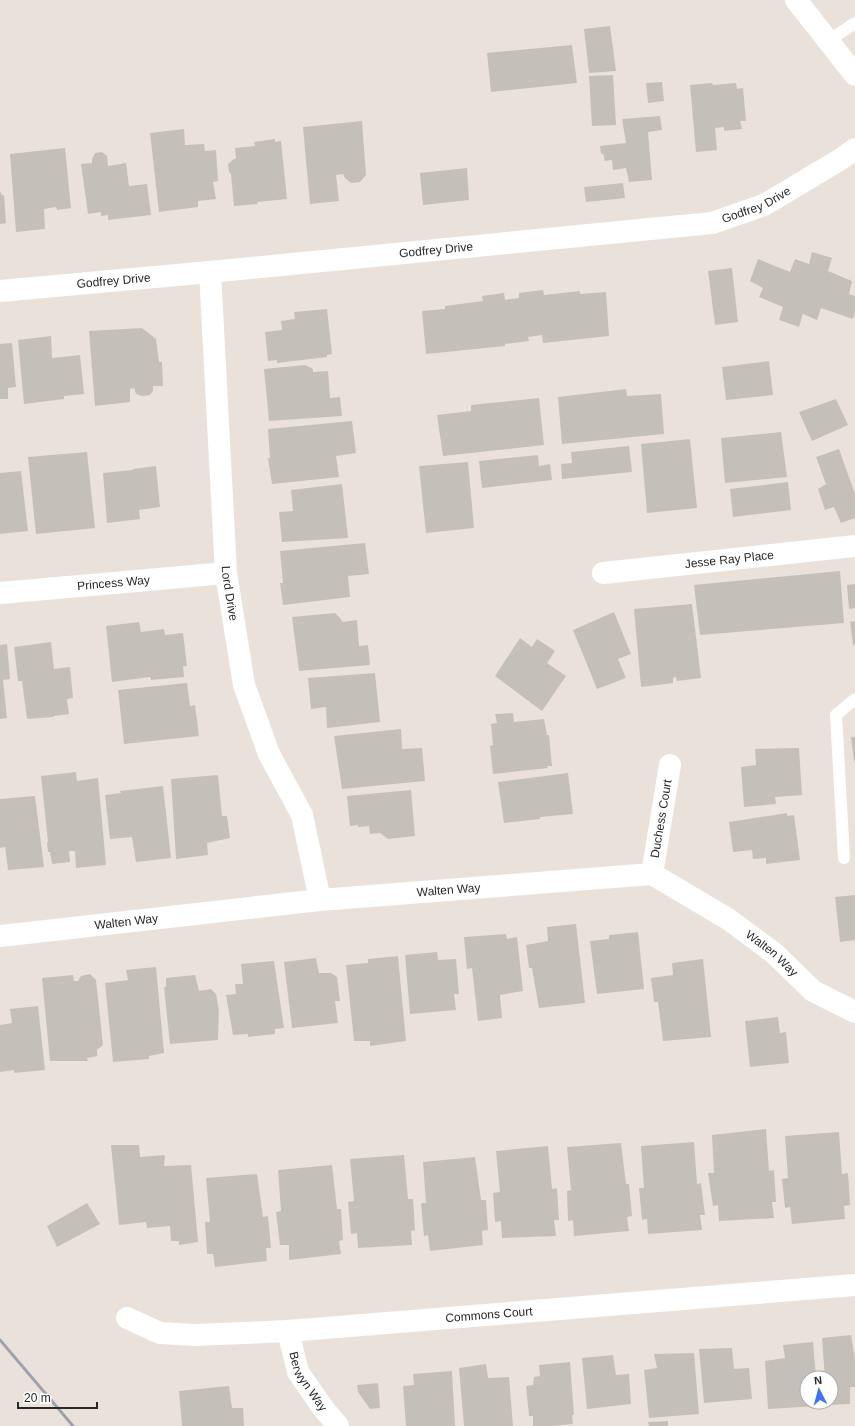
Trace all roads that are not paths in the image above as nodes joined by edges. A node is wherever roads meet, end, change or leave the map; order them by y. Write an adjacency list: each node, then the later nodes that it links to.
1 (796, 0): 3 (street)
2 (855, 23): 3 (lane)
3 (828, 41): 4 (street)
4 (855, 75)
5 (855, 150): 6 (street, Godfrey Drive)
6 (210, 272): 7 (street, Godfrey Drive); 10 (street, Lord Drive)
7 (0, 291)
8 (855, 546): 9 (street, Jesse Ray Place)
9 (603, 573)
10 (226, 574): 11 (street, Princess Way); 16 (street, Lord Drive)
11 (0, 593)
12 (855, 699): 14 (lane)
13 (670, 765): 15 (street, Duchess Court)
14 (844, 858)
15 (652, 874): 16 (street, Walten Way); 18 (street, Walten Way)
16 (320, 900): 17 (street, Walten Way)
17 (0, 936)
18 (855, 1012)
19 (855, 1285): 21 (street, Commons Court)
20 (126, 1318): 21 (street, Commons Court)
21 (288, 1331): 22 (street, Berwyn Way)
22 (338, 1426)

